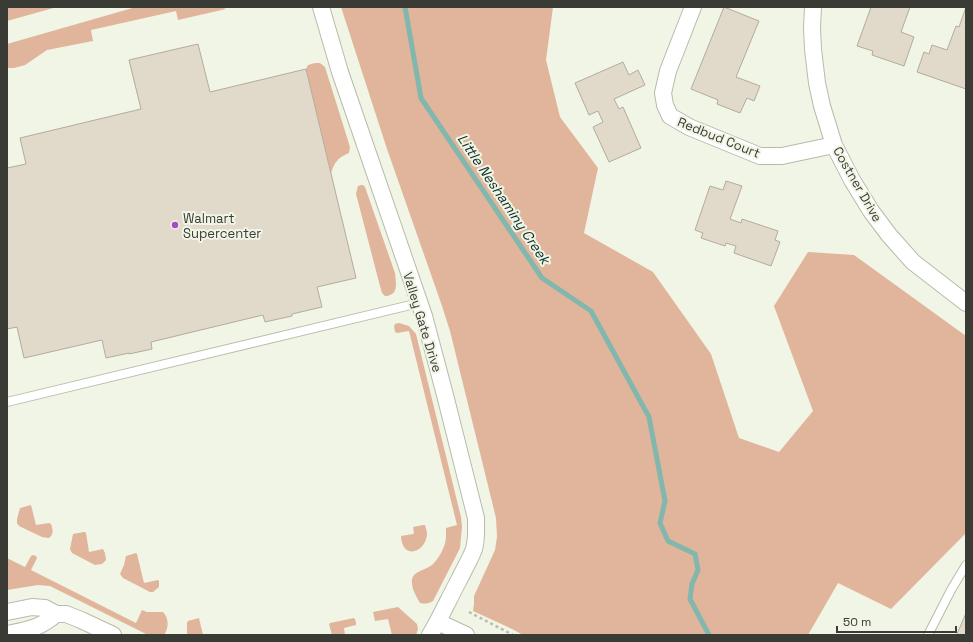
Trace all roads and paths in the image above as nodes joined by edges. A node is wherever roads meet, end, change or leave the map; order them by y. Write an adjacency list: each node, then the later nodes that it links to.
1 (321, 7): 5 (street, Valley Gate Drive)
2 (693, 7): 4 (street, Redbud Court)
3 (812, 7): 4 (street, Costner Drive)
4 (834, 146): 6 (street, Costner Drive)
5 (419, 303): 7 (lane); 12 (street, Valley Gate Drive)
6 (966, 303)
7 (7, 402)
8 (966, 565): 18 (lane)
9 (7, 612): 11 (street)
10 (469, 612): 17 (path)
11 (56, 614): 13 (street); 14 (street)
12 (438, 622): 15 (street, Valley Gate Drive); 16 (street)
13 (9, 634)
14 (113, 635)
15 (430, 635)
16 (466, 635)
17 (514, 635)
18 (928, 635)

